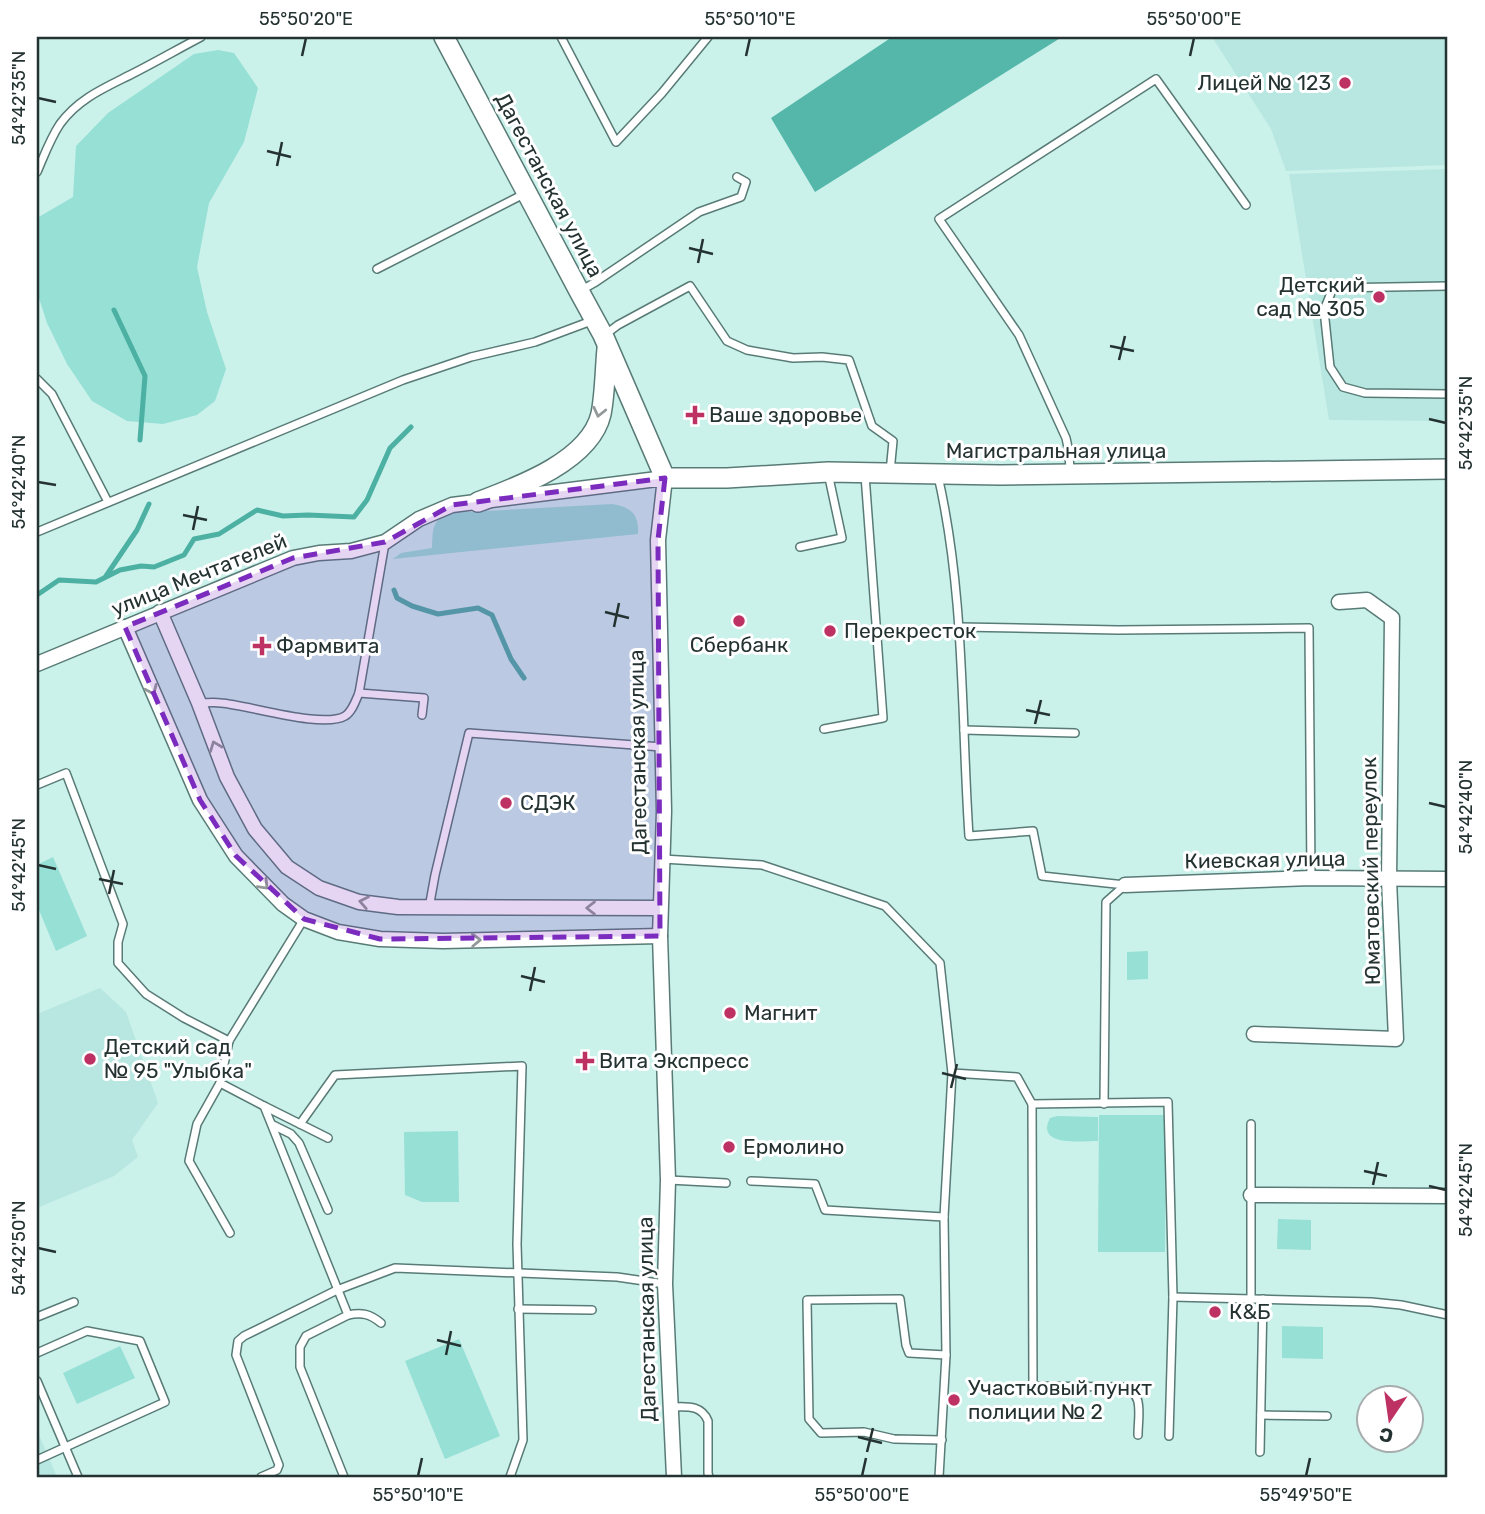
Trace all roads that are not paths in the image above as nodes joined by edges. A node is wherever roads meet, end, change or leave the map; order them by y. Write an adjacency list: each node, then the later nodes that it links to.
1 (201, 37): 5 (lane)
2 (444, 37): 7 (street, Дагестанская улица)
3 (561, 37): 4 (lane)
4 (708, 37)
5 (37, 173)
6 (737, 177): 11 (lane)
7 (527, 193): 9 (lane); 11 (street, Дагестанская улица)
8 (1246, 205): 20 (lane)
9 (377, 269)
10 (1448, 286): 14 (lane)
11 (579, 291): 12 (street, Дагестанская улица)
12 (602, 333): 18 (lane); 21 (street, Дагестанская улица); 22 (lane); 23 (street, one-way to 23)
13 (37, 379): 22 (lane)
14 (1448, 394)
15 (1448, 469): 20 (street, Магистральная улица)
16 (828, 472): 17 (street, Магистральная улица); 21 (street, Магистральная улица); 26 (lane)
17 (864, 473): 18 (street, Магистральная улица); 35 (lane)
18 (890, 473): 19 (street, Магистральная улица)
19 (938, 474): 20 (street, Магистральная улица); 30 (lane)
20 (1070, 474)
21 (665, 478): 23 (street, улица Мечтателей); 38 (street, Дагестанская улица)
22 (108, 502): 24 (lane)
23 (478, 502): 25 (street, улица Мечтателей)
24 (37, 532)
25 (385, 542): 28 (street, улица Мечтателей); 32 (lane)
26 (800, 547)
27 (1339, 602): 43 (street, Юматовский переулок)
28 (160, 612): 29 (street, улица Мечтателей); 33 (street)
29 (125, 627): 31 (street, улица Мечтателей); 47 (street, one-way to 47)
30 (960, 627): 36 (lane); 41 (lane)
31 (37, 664)
32 (359, 693): 33 (lane); 34 (lane)
33 (199, 703): 45 (street, one-way to 33)
34 (422, 715)
35 (824, 729)
36 (964, 730): 37 (lane); 44 (lane)
37 (1075, 733)
38 (663, 747): 40 (street, Дагестанская улица); 45 (lane)
39 (37, 785): 50 (lane)
40 (663, 859): 46 (street, Дагестанская улица); 51 (lane)
41 (1311, 878): 43 (street, Киевская улица); 44 (street, Киевская улица)
42 (1448, 879): 43 (street, Киевская улица)
43 (1389, 880): 49 (street, Юматовский переулок)
44 (1125, 886): 54 (lane)
45 (429, 908): 46 (street, one-way to 45)
46 (660, 908): 48 (street, Дагестанская улица)
47 (304, 919): 48 (street, one-way to 48); 50 (lane)
48 (660, 936): 60 (street, Дагестанская улица)
49 (1254, 1034)
50 (229, 1041): 52 (lane)
51 (952, 1073): 53 (lane); 66 (lane)
52 (220, 1083): 55 (lane); 67 (lane)
53 (1032, 1104): 54 (lane); 87 (lane)
54 (1104, 1104): 71 (lane)
55 (264, 1106): 56 (lane); 58 (lane)
56 (300, 1124): 59 (lane); 68 (lane)
57 (1251, 1124): 63 (lane)
58 (272, 1125): 65 (lane); 70 (lane)
59 (328, 1138)
60 (668, 1180): 62 (lane); 69 (street, Дагестанская улица)
61 (751, 1181): 66 (lane)
62 (726, 1183)
63 (1251, 1195): 64 (street); 72 (lane)
64 (1448, 1196)
65 (328, 1210)
66 (944, 1217): 82 (lane)
67 (230, 1233)
68 (518, 1274): 69 (lane); 70 (lane); 75 (lane)
69 (665, 1284): 84 (street, Дагестанская улица)
70 (337, 1290): 77 (lane); 94 (lane)
71 (1173, 1297): 72 (lane); 88 (lane)
72 (1251, 1299): 73 (lane)
73 (1263, 1299): 78 (lane); 85 (lane)
74 (74, 1303): 79 (lane)
75 (518, 1309): 76 (lane); 96 (lane)
76 (592, 1310)
77 (348, 1315): 80 (lane); 95 (lane)
78 (1448, 1315)
79 (37, 1317)
80 (381, 1322)
81 (37, 1353): 90 (lane)
82 (946, 1355): 89 (lane); 89 (lane)
83 (37, 1381): 90 (lane)
84 (671, 1407): 97 (street, Дагестанская улица); 98 (lane)
85 (1261, 1415): 86 (lane); 91 (lane)
86 (1327, 1416)
87 (1138, 1435)
88 (1169, 1436)
89 (942, 1440): 99 (lane)
90 (64, 1448): 92 (lane); 93 (lane)
91 (1260, 1452)
92 (37, 1460)
93 (78, 1477)
94 (261, 1477)
95 (344, 1477)
96 (510, 1477)
97 (674, 1477)
98 (709, 1477)
99 (939, 1477)

